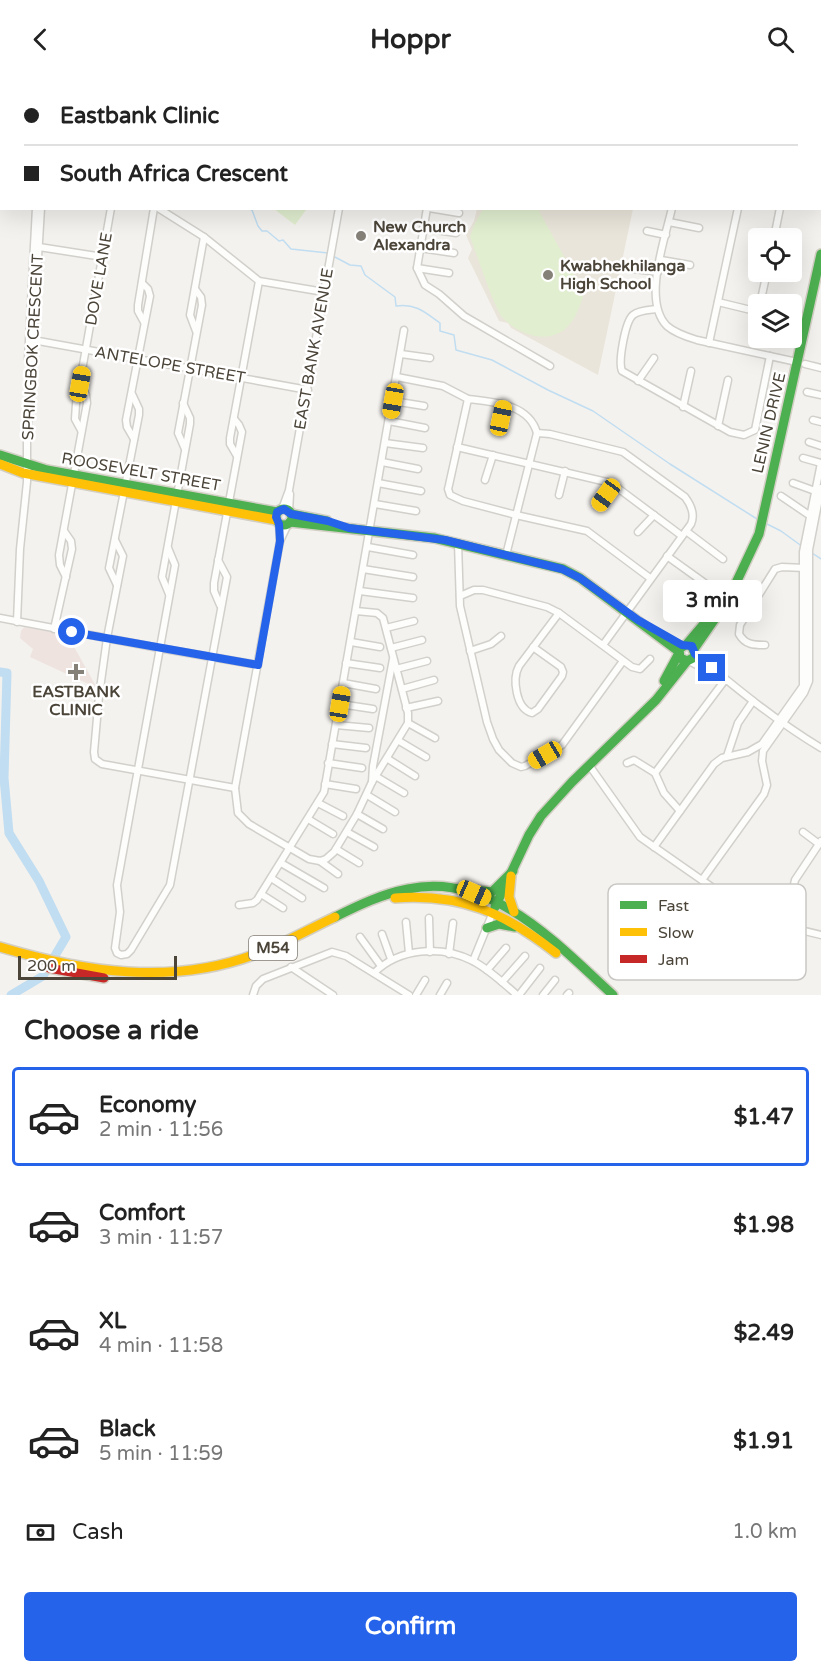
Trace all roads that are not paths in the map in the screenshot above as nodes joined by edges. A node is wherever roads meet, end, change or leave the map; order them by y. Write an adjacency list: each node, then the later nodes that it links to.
1 (39, 210): 21 (street, SPRINGBOK CRESCENT)
2 (39, 210): 92 (street, SPRINGBOK CRESCENT)
3 (111, 210): 25 (street, DOVE LANE)
4 (156, 210): 33 (street)
5 (159, 210): 20 (street)
6 (339, 210): 34 (street, EAST BANK AVENUE)
7 (428, 210): 14 (street)
8 (440, 210): 12 (street)
9 (672, 210): 13 (street)
10 (738, 210): 35 (street)
11 (780, 210): 16 (street)
12 (459, 213)
13 (669, 222): 15 (street); 19 (street)
14 (423, 228): 18 (street); 22 (street)
15 (699, 228)
16 (776, 228)
17 (647, 231): 19 (street)
18 (456, 233)
19 (666, 235): 26 (street)
20 (204, 237): 32 (street); 51 (street)
21 (39, 247): 25 (street); 40 (street, SPRINGBOK CRESCENT)
22 (420, 248): 23 (street); 29 (street)
23 (454, 254)
24 (821, 254): 48 (main road, LENIN DRIVE)
25 (103, 257): 42 (street, DOVE LANE)
26 (661, 260): 27 (street); 30 (street)
27 (690, 265)
28 (634, 269): 30 (street)
29 (418, 271): 31 (street); 49 (street)
30 (658, 272): 37 (street)
31 (449, 273)
32 (259, 281): 34 (street); 54 (street)
33 (142, 283): 38 (street); 38 (street)
34 (324, 292): 58 (street, EAST BANK AVENUE)
35 (718, 302): 36 (street); 41 (street)
36 (748, 307)
37 (657, 309): 41 (street); 56 (street)
38 (144, 323): 47 (street)
39 (404, 330): 43 (street)
40 (33, 340): 42 (street, ANTELOPE STREET); 92 (street, SPRINGBOK CRESCENT)
41 (709, 343): 44 (street)
42 (86, 350): 47 (street, ANTELOPE STREET); 57 (street, DOVE LANE)
43 (401, 354): 45 (street); 53 (street)
44 (770, 356): 48 (street); 72 (street)
45 (430, 358)
46 (654, 358): 56 (street)
47 (138, 359): 51 (street, ANTELOPE STREET); 60 (street)
48 (801, 363): 50 (street); 159 (main road, LENIN DRIVE)
49 (550, 366)
50 (821, 368)
51 (190, 369): 54 (street, ANTELOPE STREET); 64 (street)
52 (691, 371): 67 (street)
53 (397, 377): 62 (street); 63 (street)
54 (242, 378): 58 (street, ANTELOPE STREET); 68 (street)
55 (728, 380): 72 (street)
56 (638, 381): 67 (street)
57 (80, 384): 74 (street, DOVE LANE); 74 (street, DOVE LANE)
58 (308, 390): 113 (street, EAST BANK AVENUE)
59 (807, 392): 61 (street)
60 (132, 394): 77 (street); 77 (street)
61 (821, 395)
62 (468, 399): 65 (street); 81 (street)
63 (393, 401): 66 (street); 70 (street)
64 (183, 403): 83 (street); 83 (street)
65 (504, 405): 75 (street); 76 (street)
66 (424, 406)
67 (683, 407): 72 (street)
68 (234, 418): 86 (street); 86 (street)
69 (813, 420): 71 (street)
70 (389, 422): 73 (street); 79 (street)
71 (821, 422)
72 (718, 426)
73 (425, 428)
74 (81, 430): 95 (street, DOVE LANE)
75 (498, 430)
76 (537, 433): 89 (street); 117 (street)
77 (134, 439): 100 (street)
78 (809, 442): 80 (street)
79 (385, 443): 82 (street); 88 (street)
80 (821, 446)
81 (457, 447): 85 (street); 110 (street)
82 (423, 448)
83 (185, 449): 105 (street)
84 (0, 455): 92 (main road, ROOSEVELT STREET)
85 (493, 455): 89 (street); 96 (street)
86 (237, 456): 108 (street)
87 (802, 458): 90 (street)
88 (382, 462): 93 (street); 97 (street)
89 (529, 463): 94 (street); 110 (street)
90 (821, 463): 101 (street)
91 (0, 464): 92 (main road, ROOSEVELT STREET)
92 (25, 468): 95 (main road, ROOSEVELT STREET); 145 (street, SPRINGBOK CRESCENT)
93 (418, 469)
94 (565, 471): 99 (street); 103 (street)
95 (72, 479): 100 (main road, ROOSEVELT STREET); 114 (street, DOVE LANE)
96 (485, 480)
97 (378, 483): 102 (street); 106 (street)
98 (793, 483): 101 (street)
99 (614, 484): 107 (street); 111 (street)
100 (124, 488): 105 (main road, ROOSEVELT STREET); 119 (street)
101 (818, 489): 112 (street); 118 (street)
102 (421, 491)
103 (559, 495)
104 (781, 496): 112 (street)
105 (176, 497): 108 (main road, ROOSEVELT STREET); 122 (street)
106 (375, 504): 109 (street); 115 (street)
107 (599, 505)
108 (228, 507): 113 (main road, ROOSEVELT STREET); 127 (street)
109 (416, 511)
110 (516, 515): 124 (street); 132 (street)
111 (654, 515): 116 (street); 117 (street)
112 (809, 515): 118 (street)
113 (284, 517): 115 (main road, ROOSEVELT STREET); 166 (street, EAST BANK AVENUE)
114 (64, 531): 130 (street, DOVE LANE); 130 (street, DOVE LANE)
115 (370, 531): 120 (main road, ROOSEVELT STREET); 121 (street)
116 (638, 532)
117 (684, 534): 125 (street); 126 (street)
118 (807, 539): 128 (street); 128 (street)
119 (115, 540): 134 (street); 134 (street)
120 (458, 543): 124 (main road, ROOSEVELT STREET); 137 (street)
121 (368, 547): 123 (street); 129 (street)
122 (168, 549): 136 (street); 136 (street)
123 (413, 555)
124 (507, 555): 141 (main road, ROOSEVELT STREET)
125 (667, 556): 132 (street); 133 (street)
126 (723, 559)
127 (218, 560): 139 (street); 139 (street)
128 (807, 567): 153 (street); 179 (street)
129 (363, 569): 131 (street); 135 (street)
130 (66, 577): 147 (street, DOVE LANE)
131 (412, 577)
132 (650, 578): 141 (street)
133 (706, 584)
134 (117, 585): 149 (street)
135 (360, 591): 138 (street); 140 (street)
136 (169, 595): 156 (street)
137 (460, 596): 142 (street); 158 (street)
138 (413, 598)
139 (220, 605): 160 (street)
140 (356, 611): 146 (street); 151 (street)
141 (625, 612): 152 (street); 159 (main road, ROOSEVELT STREET)
142 (559, 613): 152 (street); 155 (street)
143 (0, 618): 145 (street)
144 (414, 621): 146 (street)
145 (17, 622): 147 (street)
146 (386, 628): 157 (street)
147 (54, 629): 149 (street)
148 (501, 636): 158 (street)
149 (107, 638): 156 (street); 197 (street)
150 (422, 640): 157 (street)
151 (351, 642): 154 (street); 165 (street)
152 (603, 645): 164 (street)
153 (765, 645)
154 (380, 647)
155 (533, 647): 155 (street)
156 (159, 648): 160 (street); 197 (street)
157 (391, 648): 161 (street)
158 (470, 651): 164 (street)
159 (686, 653): 169 (street); 195 (main road, LENIN DRIVE)
160 (211, 656): 166 (street); 200 (street)
161 (393, 656): 168 (street); 201 (street)
162 (650, 659): 164 (street)
163 (427, 661): 168 (street)
164 (623, 661)
165 (346, 663): 167 (street); 171 (street)
166 (258, 665): 203 (street, EAST BANK AVENUE)
167 (380, 668)
168 (396, 669): 173 (street)
169 (724, 679): 175 (street); 198 (street)
170 (434, 680): 173 (street)
171 (343, 684): 172 (street); 176 (street)
172 (376, 689)
173 (402, 689): 177 (street)
174 (438, 701): 177 (street)
175 (753, 701): 179 (street); 189 (street)
176 (340, 704): 178 (street); 181 (street)
177 (406, 708): 180 (street)
178 (373, 709)
179 (781, 722): 186 (street); 188 (street); 192 (street)
180 (408, 723): 183 (street); 184 (street)
181 (336, 724): 182 (street); 185 (street)
182 (369, 728)
183 (435, 738)
184 (399, 741): 190 (street); 191 (street)
185 (332, 744): 187 (street); 193 (street)
186 (820, 745)
187 (366, 748)
188 (748, 752): 189 (street); 192 (street)
189 (727, 756): 208 (street)
190 (426, 757)
191 (388, 759): 199 (street); 201 (street)
192 (762, 761): 228 (street)
193 (328, 763): 196 (street); 202 (street)
194 (627, 763): 198 (street)
195 (589, 765): 218 (street); 226 (main road, LENIN DRIVE)
196 (362, 768)
197 (138, 771): 200 (street); 200 (street)
198 (655, 773): 208 (street)
199 (415, 776)
200 (189, 780): 203 (street)
201 (374, 780): 205 (street); 206 (street)
202 (325, 784): 204 (street); 207 (street)
203 (235, 788): 220 (street, EAST BANK AVENUE)
204 (356, 789)
205 (404, 793)
206 (367, 795): 209 (street); 210 (street)
207 (318, 803): 211 (street); 212 (street)
208 (680, 811): 218 (street)
209 (395, 812)
210 (357, 814): 213 (street); 214 (street)
211 (343, 816)
212 (308, 819): 216 (street); 220 (street)
213 (383, 829)
214 (347, 831): 217 (street); 221 (street)
215 (803, 832): 219 (street)
216 (333, 834)
217 (374, 847)
218 (654, 847): 228 (street)
219 (819, 847): 230 (street)
220 (289, 849): 222 (street, EAST BANK AVENUE); 223 (street)
221 (336, 849): 222 (street); 224 (street)
222 (320, 861): 225 (street, EAST BANK AVENUE)
223 (281, 863): 227 (street); 231 (street)
224 (359, 863)
225 (338, 874)
226 (512, 874): 232 (main road); 237 (main road, LENIN DRIVE); 239 (main road)
227 (271, 878): 233 (street); 234 (street)
228 (702, 880): 229 (street)
229 (708, 884)
230 (794, 884)
231 (324, 888)
232 (467, 890): 237 (main road, M54); 260 (main road, M54)
233 (261, 894): 236 (street); 238 (street)
234 (302, 898)
235 (468, 902): 237 (main road, M54); 243 (main road); 260 (main road, M54)
236 (239, 905)
237 (495, 907): 239 (main road, M54); 243 (street); 244 (main road, M54)
238 (283, 908)
239 (514, 912): 277 (main road, M54)
240 (429, 918): 251 (street)
241 (406, 922): 252 (street)
242 (453, 923): 254 (street)
243 (487, 929): 244 (main road); 258 (street)
244 (529, 932): 276 (main road, M54)
245 (806, 932): 247 (street)
246 (382, 934): 257 (street)
247 (821, 935)
248 (360, 937): 259 (street)
249 (0, 947): 256 (main road, M54)
250 (506, 948): 263 (street)
251 (430, 952): 252 (street); 254 (street)
252 (409, 953): 257 (street)
253 (0, 954): 256 (main road, M54)
254 (449, 954): 258 (street)
255 (525, 956): 267 (street)
256 (25, 958): 260 (main road, M54)
257 (391, 959): 259 (street)
258 (473, 961): 263 (street)
259 (381, 966): 264 (street)
260 (58, 967)
261 (291, 968): 264 (street); 270 (street); 271 (street)
262 (540, 968): 274 (street)
263 (487, 970): 267 (street)
264 (374, 973): 269 (street)
265 (425, 980): 272 (street)
266 (555, 980): 275 (street)
267 (502, 982): 274 (street)
268 (447, 983): 273 (street)
269 (406, 994)
270 (253, 995)
271 (333, 995)
272 (416, 995)
273 (440, 995)
274 (518, 995)
275 (543, 995)
276 (607, 995)
277 (613, 995)

